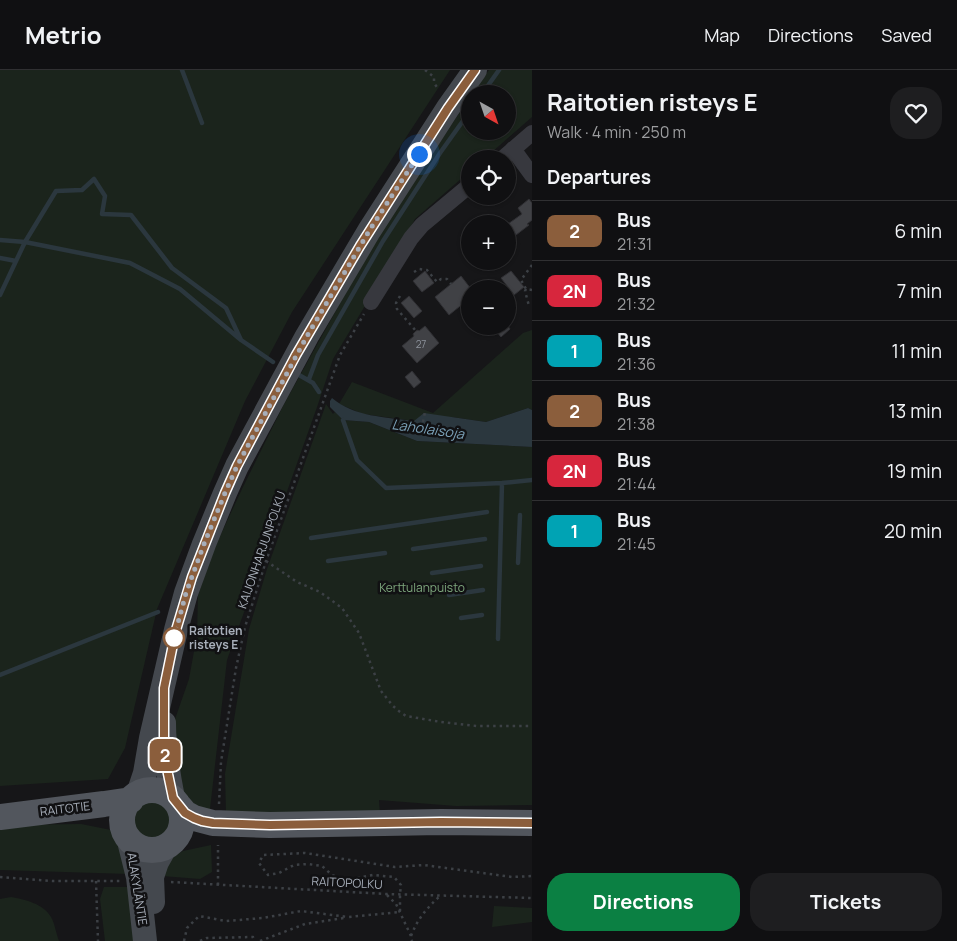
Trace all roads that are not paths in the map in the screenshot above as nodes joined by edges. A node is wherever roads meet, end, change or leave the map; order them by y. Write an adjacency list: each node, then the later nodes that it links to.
1 (475, 70): 8 (main road)
2 (532, 133): 3 (street)
3 (513, 150)
4 (516, 161): 5 (street)
5 (532, 175)
6 (461, 192): 7 (street)
7 (370, 302)
8 (164, 688): 9 (main road); 10 (main road)
9 (134, 797): 10 (main road); 11 (main road, RAITOTIE); 14 (main road)
10 (176, 802): 13 (main road); 15 (main road)
11 (0, 817): 14 (main road, RAITOTIE)
12 (532, 824): 13 (main road)
13 (270, 825): 15 (main road)
14 (126, 832): 15 (main road); 16 (main road, ALAKYLÄNTIE)
15 (169, 844): 17 (main road, ALAKYLÄNTIE)
16 (145, 941)
17 (150, 941)

